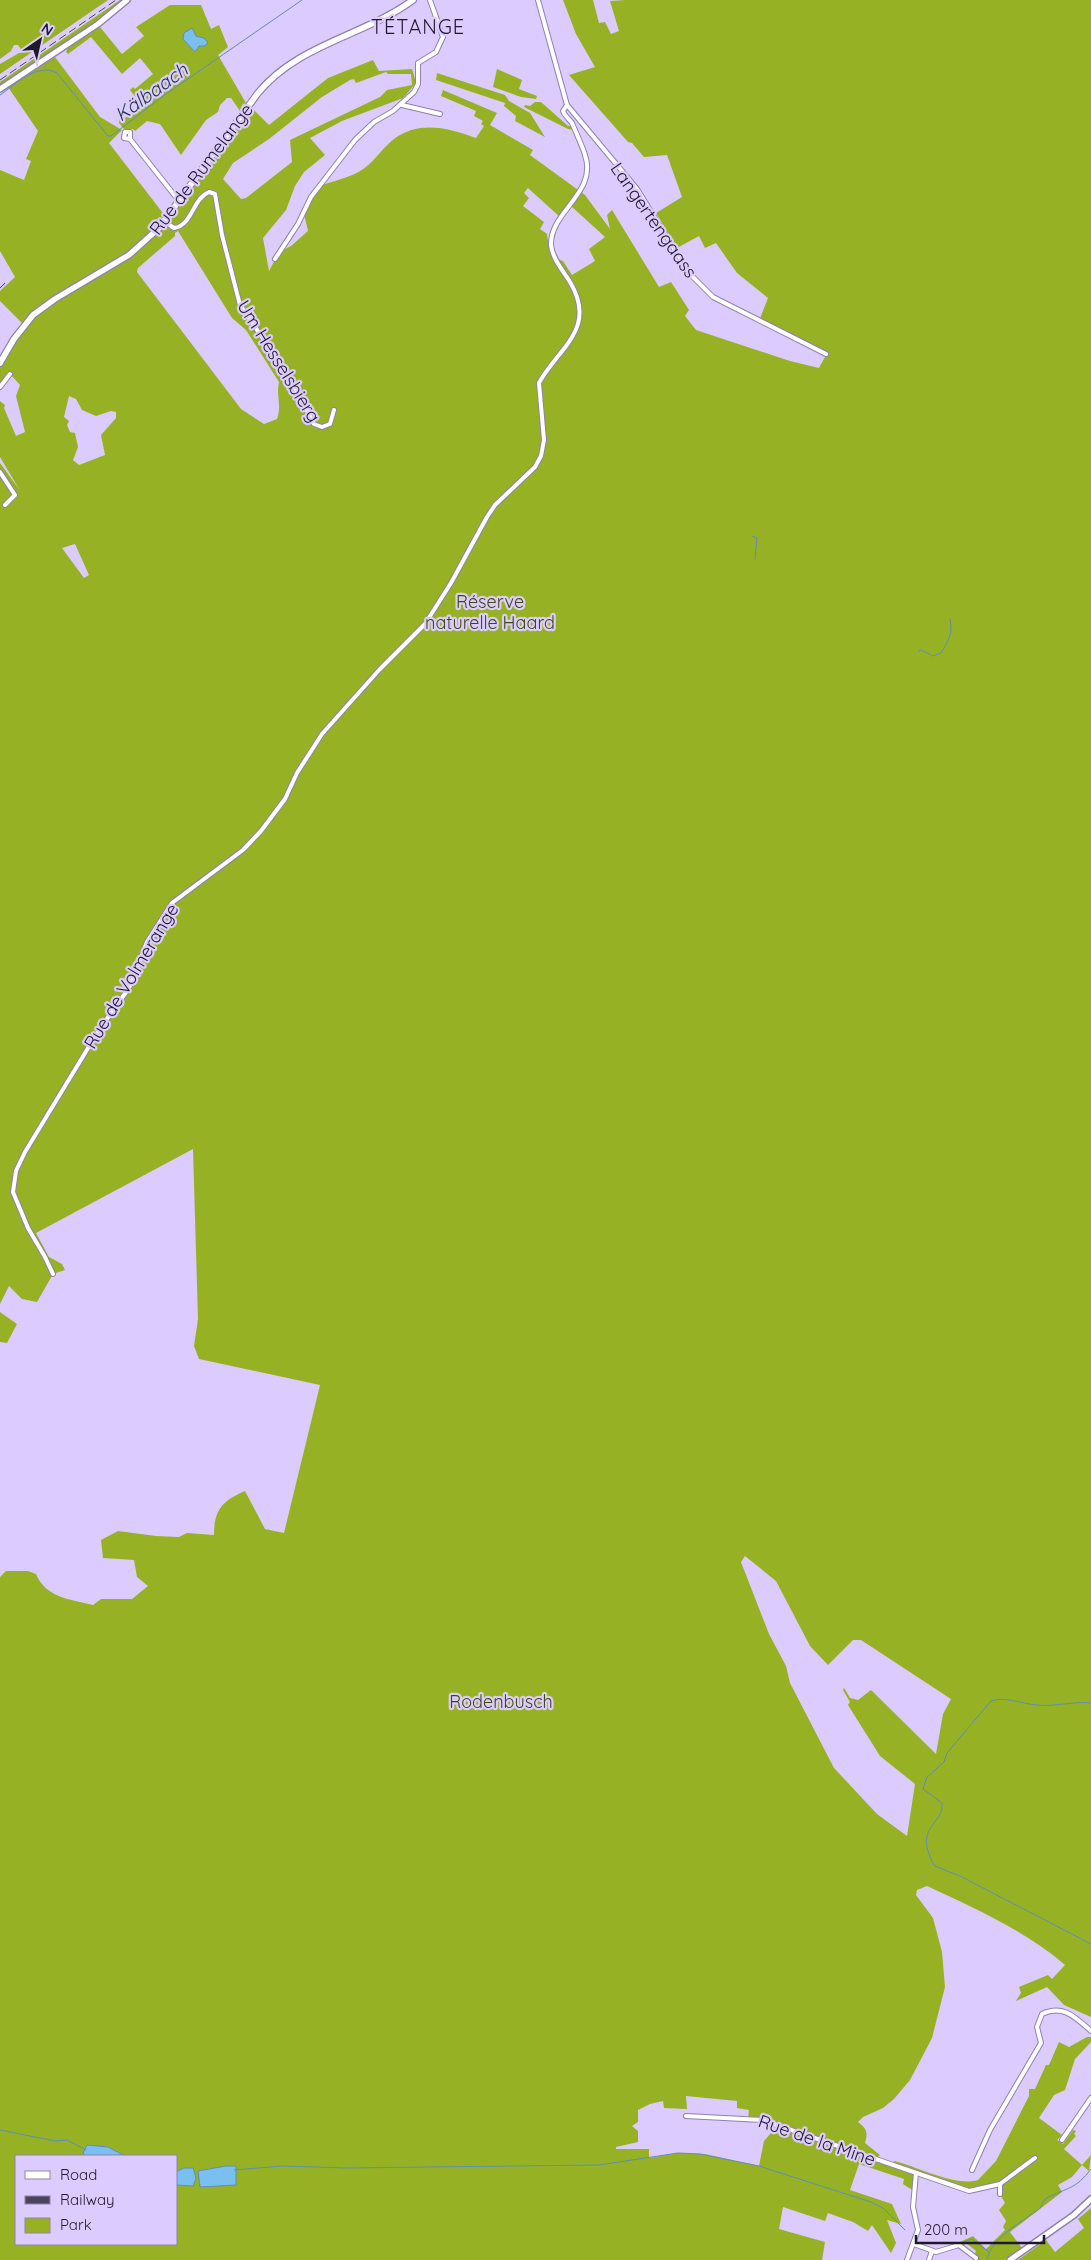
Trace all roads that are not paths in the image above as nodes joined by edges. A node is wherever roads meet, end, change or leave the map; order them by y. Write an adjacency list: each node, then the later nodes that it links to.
1 (126, 0): 5 (main road)
2 (413, 0): 10 (main road, Rue de Rumelange)
3 (430, 0): 6 (street)
4 (538, 0): 7 (street, Langertengaass)
5 (0, 89)
6 (402, 105): 8 (street); 12 (street)
7 (568, 105): 13 (street, Langertengaass); 20 (street, Rue de Volmerange)
8 (440, 114)
9 (130, 138): 10 (street)
10 (179, 201): 11 (main road, Rue de Rumelange)
11 (164, 222): 14 (main road, Rue de Rumelange); 17 (street, Um Hesselsbierg)
12 (275, 259)
13 (826, 354)
14 (0, 363)
15 (10, 374): 16 (street)
16 (0, 387)
17 (334, 410)
18 (0, 472): 19 (street)
19 (5, 505)
20 (53, 1274)
21 (1091, 2031): 26 (street)
22 (1091, 2098): 24 (street)
23 (686, 2116): 27 (street, Rue de la Mine)
24 (1062, 2140)
25 (1035, 2158): 28 (street, Rue de la Mine)
26 (972, 2170)
27 (916, 2173): 28 (street, Rue de la Mine); 31 (street)
28 (1000, 2184): 29 (street)
29 (1000, 2194)
30 (1091, 2199): 36 (main road)
31 (914, 2244): 32 (street); 34 (street)
32 (932, 2251): 33 (street); 35 (street)
33 (976, 2258)
34 (907, 2260)
35 (929, 2260)
36 (1010, 2260)

